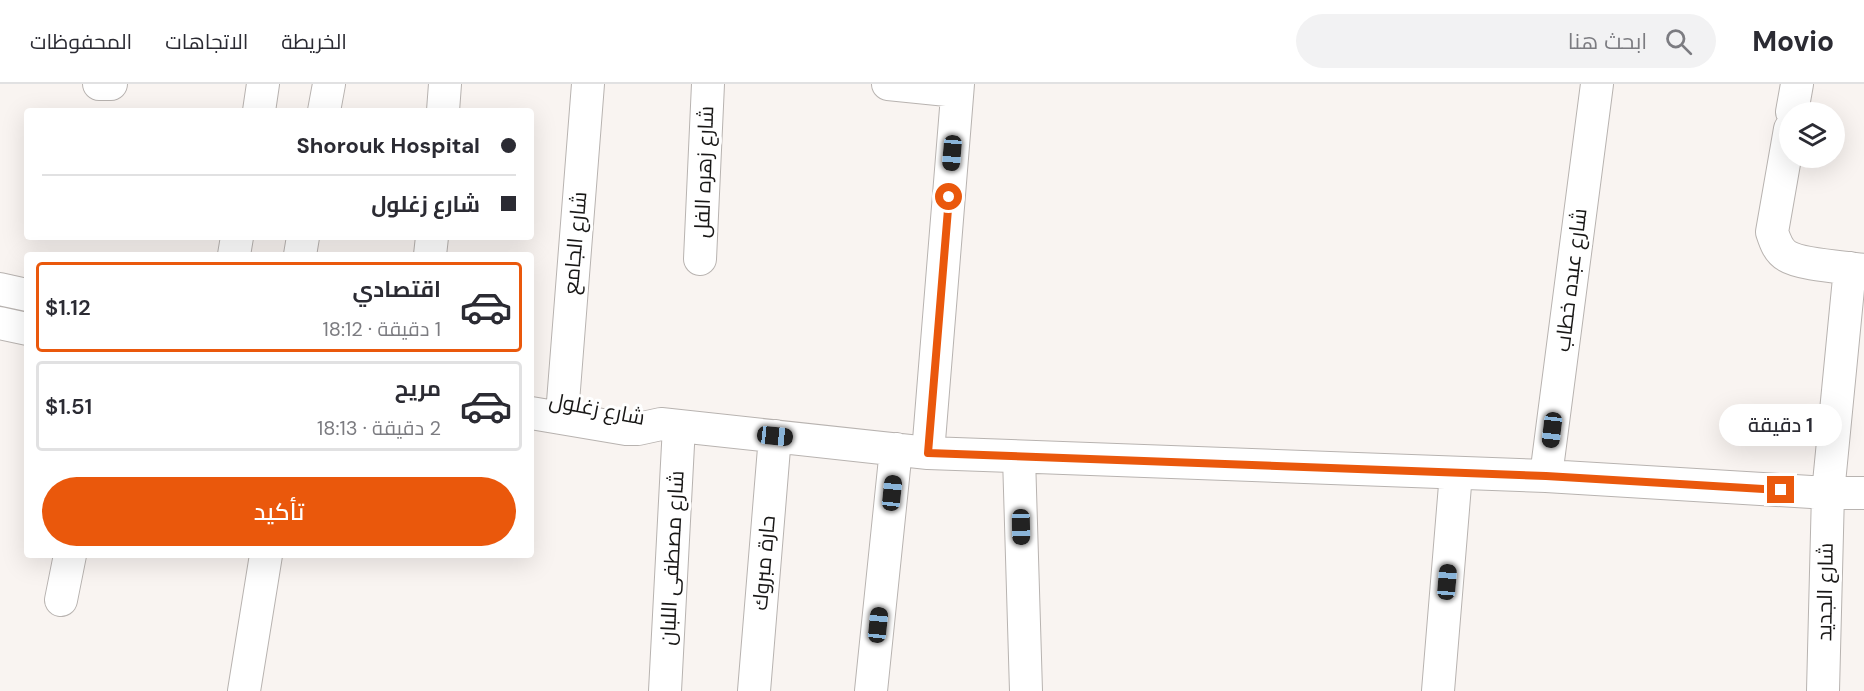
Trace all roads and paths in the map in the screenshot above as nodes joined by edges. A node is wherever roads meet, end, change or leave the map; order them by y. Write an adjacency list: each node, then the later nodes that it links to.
1 (99, 84): 2 (street)
2 (111, 84)
3 (263, 84): 13 (street)
4 (329, 84): 14 (street)
5 (445, 84): 15 (street)
6 (588, 84): 24 (street, شارع الجامع)
7 (708, 84): 17 (street, شارع زهره الفل)
8 (888, 84): 11 (street)
9 (1597, 84): 32 (street, شارع عبده خطاب)
10 (1797, 84): 12 (street)
11 (958, 88): 29 (street)
12 (1794, 102)
13 (259, 108)
14 (325, 108)
15 (443, 108)
16 (1783, 168): 18 (street)
17 (700, 259)
18 (1857, 269): 33 (street, شارع الجديد)
19 (0, 289): 20 (street)
20 (24, 294)
21 (0, 322): 22 (street)
22 (24, 328)
23 (534, 397): 24 (street, شارع زغلول)
24 (563, 402): 26 (street, شارع زغلول)
25 (534, 414): 26 (street, شارع زغلول)
26 (670, 425): 27 (street, شارع زغلول); 39 (street, شارع مصطفى اللبان)
27 (775, 436): 28 (street, شارع زغلول); 40 (street, حارة مبروك)
28 (896, 449): 29 (street, شارع زغلول); 41 (street)
29 (928, 453): 30 (street, شارع زغلول)
30 (1019, 457): 31 (street, شارع زغلول); 42 (street)
31 (1456, 473): 32 (street, شارع زغلول); 43 (street)
32 (1546, 476): 33 (street, شارع زغلول)
33 (1828, 493): 34 (street, شارع زغلول); 44 (street, شارع الجديد)
34 (1864, 493)
35 (69, 558): 37 (street)
36 (266, 558): 38 (street)
37 (61, 600)
38 (244, 691)
39 (665, 691)
40 (754, 691)
41 (871, 691)
42 (1026, 691)
43 (1438, 691)
44 (1823, 691)

